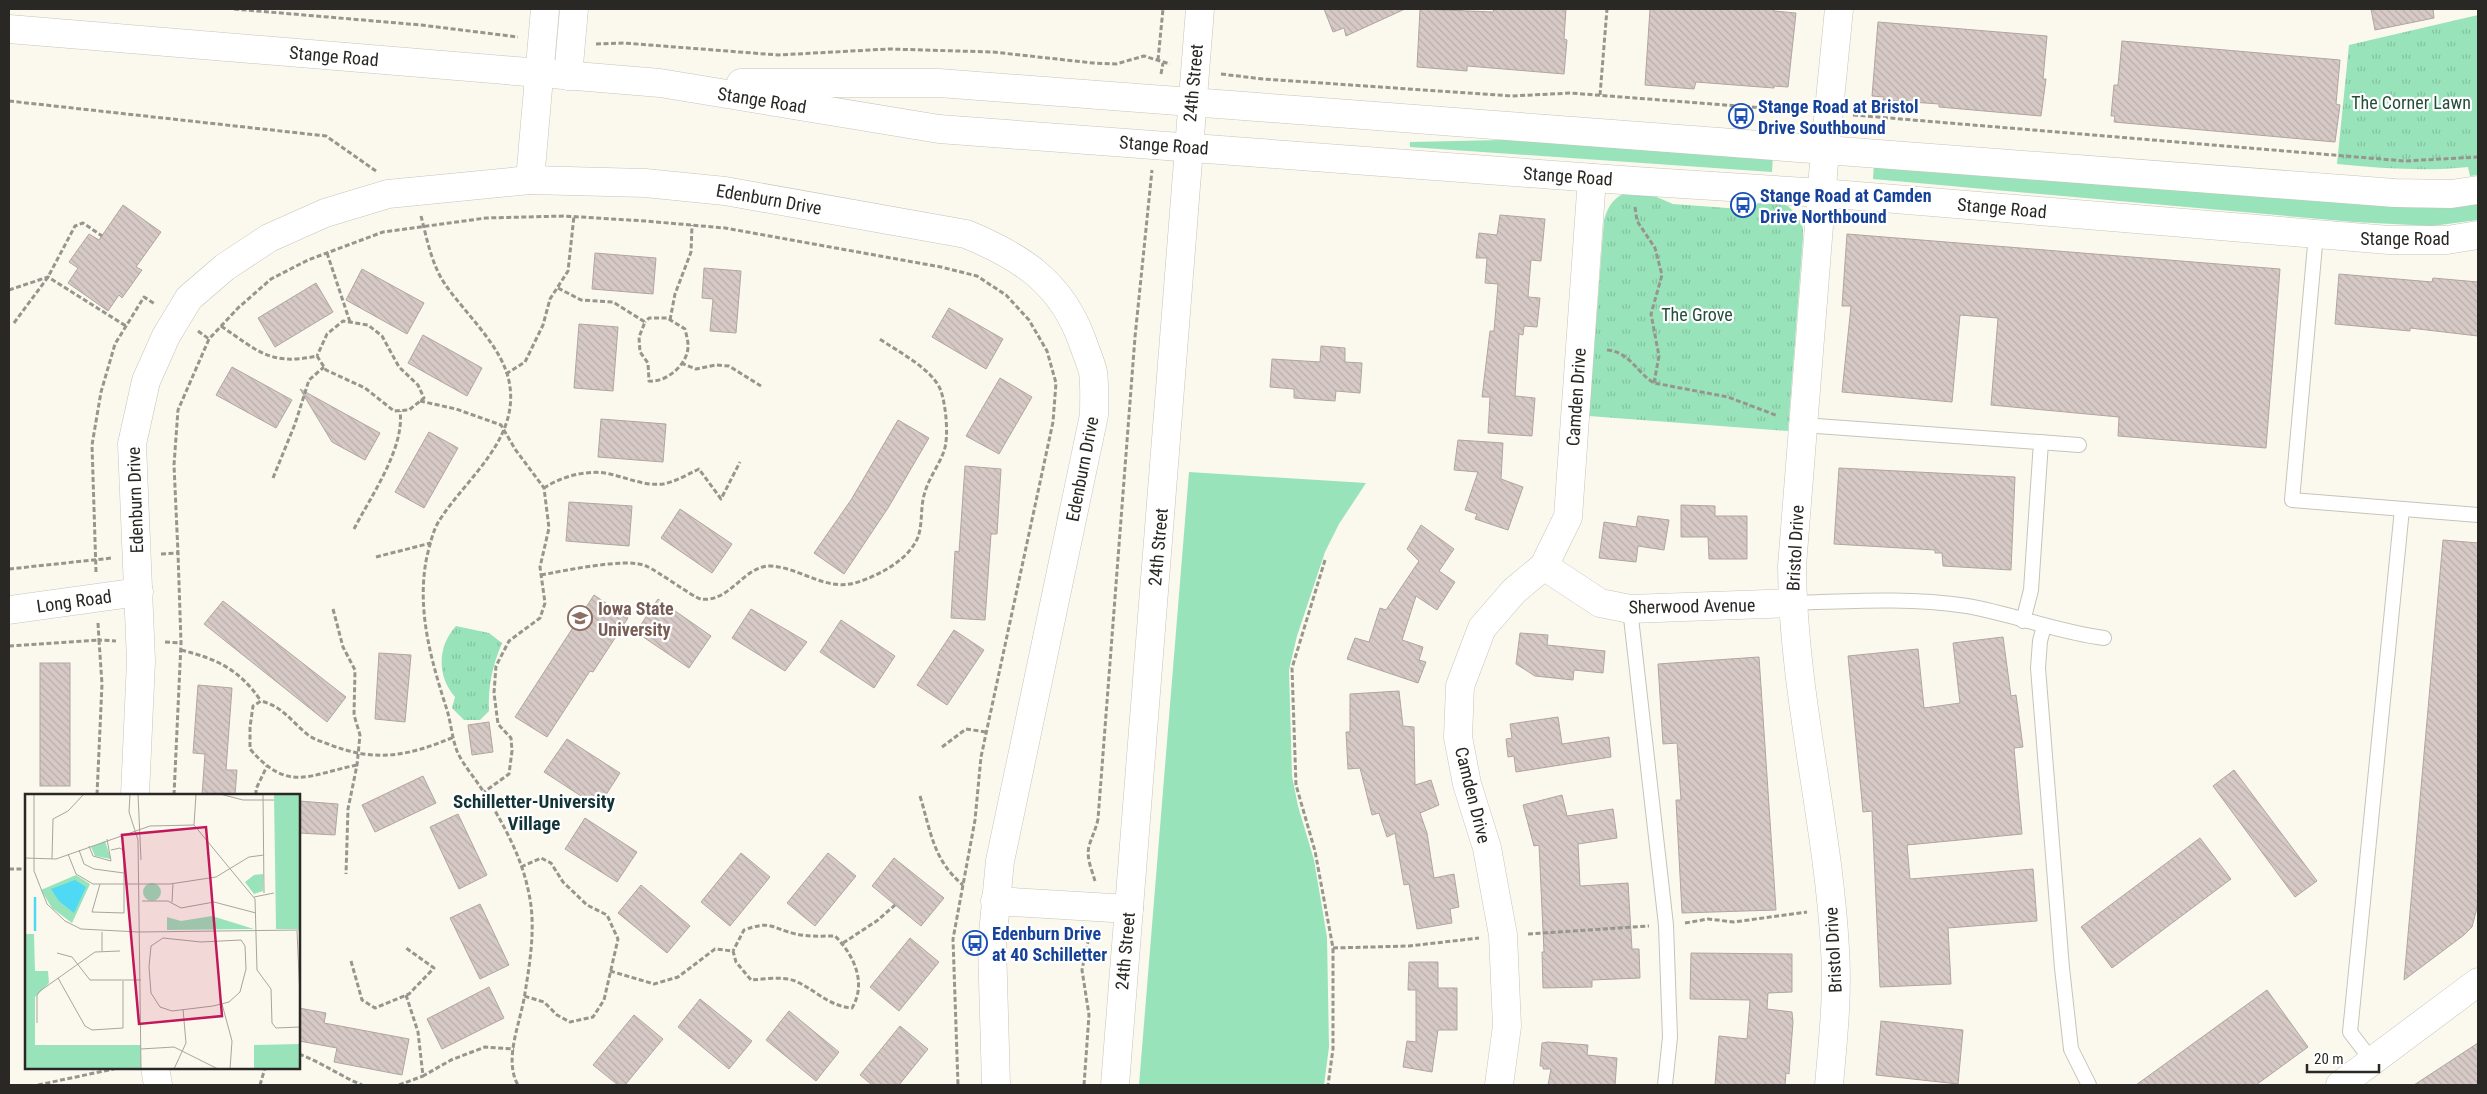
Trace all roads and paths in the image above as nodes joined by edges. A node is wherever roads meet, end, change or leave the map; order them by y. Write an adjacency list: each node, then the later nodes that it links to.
1 (234, 9): 9 (path)
2 (545, 9): 13 (street)
3 (574, 9): 14 (street)
4 (1163, 9): 11 (path)
5 (1200, 9): 19 (street, 24th Street)
6 (1607, 9): 17 (path)
7 (1839, 9): 23 (street, Bristol Drive)
8 (9, 29): 13 (street, Stange Road)
9 (520, 37)
10 (588, 44): 11 (path)
11 (1158, 60): 12 (path)
12 (1163, 63)
13 (538, 74): 14 (street, Stange Road); 26 (street)
14 (568, 76): 16 (street, Stange Road)
15 (1239, 77): 17 (path)
16 (660, 83): 19 (street, Stange Road); 22 (street, Stange Road)
17 (1600, 95): 20 (path)
18 (9, 101): 28 (path)
19 (1191, 102): 22 (street, 24th Street); 23 (street, Stange Road)
20 (1810, 113)
21 (1847, 116): 24 (path)
22 (1187, 147): 25 (street, Stange Road); 108 (street, 24th Street)
23 (1825, 150): 27 (street, Stange Road); 29 (street, Bristol Drive)
24 (2478, 157)
25 (1592, 178): 29 (street, Stange Road); 73 (street, Camden Drive)
26 (530, 180): 28 (street, Edenburn Drive); 105 (street, Edenburn Drive)
27 (2478, 190)
28 (406, 192): 34 (path); 70 (street, Edenburn Drive)
29 (1822, 193): 35 (street, Stange Road); 58 (street, Bristol Drive)
30 (1150, 195): 104 (path)
31 (1635, 206): 54 (path)
32 (574, 216): 33 (path); 34 (path); 40 (path)
33 (692, 225): 42 (path); 87 (path)
34 (424, 227): 38 (path); 53 (path)
35 (2316, 234): 36 (street, Stange Road); 65 (lane)
36 (2478, 235)
37 (102, 236): 39 (path)
38 (327, 253): 43 (path); 47 (path)
39 (48, 277): 41 (path); 45 (path); 46 (path)
40 (558, 288): 44 (path); 53 (path)
41 (9, 290)
42 (670, 320): 44 (path); 51 (path)
43 (350, 322): 50 (path); 56 (path)
44 (645, 322): 51 (path)
45 (14, 323)
46 (126, 326)
47 (221, 326): 50 (path); 69 (path)
48 (878, 338): 75 (path)
49 (1607, 350): 54 (path)
50 (317, 356): 52 (path)
51 (681, 363): 55 (path)
52 (324, 367): 57 (path); 63 (path)
53 (506, 374): 59 (path)
54 (1654, 383): 58 (path)
55 (761, 386)
56 (420, 401): 57 (path); 59 (path)
57 (400, 411): 67 (path)
58 (1803, 422): 60 (lane); 77 (street, Bristol Drive)
59 (503, 430): 64 (path); 68 (path)
60 (2041, 442): 61 (lane); 81 (lane)
61 (2079, 445)
62 (740, 462): 64 (path)
63 (272, 478)
64 (544, 488): 75 (path)
65 (2402, 509): 66 (lane); 123 (lane)
66 (2478, 515)
67 (354, 529)
68 (432, 542): 71 (path); 88 (path)
69 (178, 553): 70 (path); 85 (path)
70 (137, 556): 74 (path); 76 (street, Edenburn Drive)
71 (376, 557)
72 (1325, 560): 114 (path)
73 (1544, 566): 79 (street, Sherwood Avenue); 111 (street, Camden Drive)
74 (9, 569)
75 (541, 575): 93 (path)
76 (139, 592): 80 (street, Long Road); 95 (street, Edenburn Drive)
77 (1793, 603): 79 (street, Sherwood Avenue); 81 (lane); 107 (street, Bristol Drive)
78 (333, 609): 90 (path)
79 (1630, 609): 110 (lane)
80 (9, 610)
81 (2023, 621): 82 (lane)
82 (2044, 626): 83 (lane); 142 (lane)
83 (2104, 638)
84 (9, 646): 94 (path)
85 (181, 650): 86 (path); 96 (path)
86 (261, 701): 90 (path); 92 (path)
87 (986, 732): 89 (path); 103 (path)
88 (454, 737): 90 (path); 93 (path)
89 (942, 747)
90 (359, 753): 91 (path)
91 (357, 765): 92 (path); 102 (path)
92 (267, 766): 97 (path)
93 (484, 792): 99 (path)
94 (96, 794)
95 (135, 794)
96 (174, 794)
97 (256, 794)
98 (920, 796): 103 (path)
99 (521, 867): 117 (path); 120 (path)
100 (9, 870): 101 (path)
101 (25, 870)
102 (346, 874)
103 (963, 885): 134 (path)
104 (1097, 885)
105 (995, 901): 108 (street); 135 (street, Edenburn Drive)
106 (895, 905): 112 (path)
107 (1831, 908): 110 (path); 141 (street, Bristol Drive)
108 (1129, 909): 137 (street, 24th Street)
109 (1094, 925): 136 (path)
110 (1666, 925): 111 (path); 140 (lane)
111 (1503, 935): 114 (path); 139 (street, Camden Drive)
112 (842, 943): 115 (path); 115 (path)
113 (406, 948): 119 (path)
114 (1333, 948): 138 (path)
115 (733, 951): 117 (path)
116 (351, 961): 119 (path)
117 (610, 970): 120 (path)
118 (2478, 982): 123 (street)
119 (406, 995): 127 (path)
120 (524, 996): 121 (path)
121 (514, 1049): 127 (path); 133 (path)
122 (300, 1054): 131 (path)
123 (2372, 1061): 143 (street)
124 (108, 1069): 128 (path)
125 (155, 1069): 129 (street)
126 (265, 1069): 130 (path)
127 (423, 1076): 132 (path)
128 (38, 1085)
129 (158, 1085)
130 (260, 1085)
131 (362, 1085)
132 (399, 1085)
133 (518, 1085)
134 (958, 1085)
135 (996, 1085)
136 (1084, 1085)
137 (1115, 1085)
138 (1328, 1085)
139 (1499, 1085)
140 (1665, 1085)
141 (1829, 1085)
142 (2089, 1085)
143 (2340, 1085)

